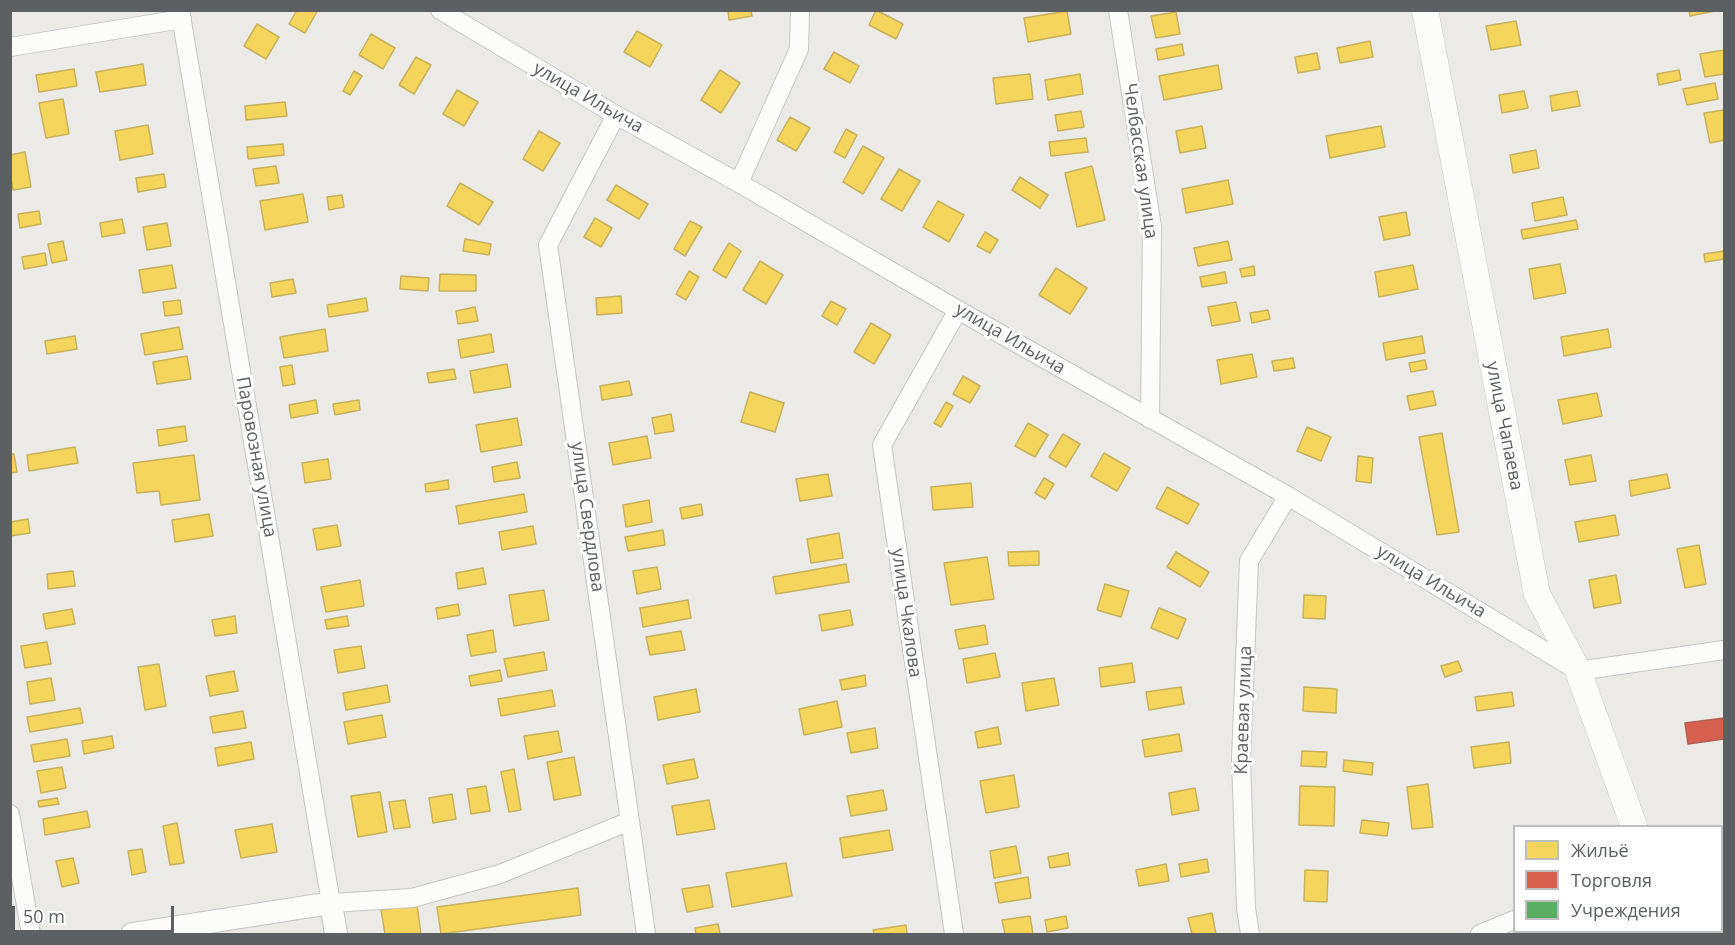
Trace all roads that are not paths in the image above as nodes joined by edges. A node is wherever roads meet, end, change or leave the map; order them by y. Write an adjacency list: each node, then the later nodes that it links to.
1 (440, 10): 7 (street, улица Ильича)
2 (800, 10): 8 (street)
3 (1118, 10): 10 (street, Челбасская улица)
4 (1425, 10): 13 (main road, улица Чапаева)
5 (181, 15): 6 (street); 17 (street, Паровозная улица)
6 (10, 47)
7 (616, 116): 8 (street, улица Ильича); 15 (street, улица Свердлова)
8 (739, 183): 9 (street, улица Ильича)
9 (958, 310): 10 (street, улица Ильича); 23 (street, улица Чкалова)
10 (1150, 419): 11 (street, улица Ильича)
11 (1288, 496): 13 (street, улица Ильича); 24 (street, Краевая улица)
12 (1725, 650): 13 (street)
13 (1578, 671): 16 (main road, улица Чапаева)
14 (10, 814): 19 (street)
15 (630, 821): 17 (street); 22 (street, улица Свердлова)
16 (1634, 825)
17 (331, 903): 20 (street); 21 (street)
18 (1513, 921): 25 (street)
19 (31, 934)
20 (132, 934)
21 (336, 934)
22 (646, 934)
23 (954, 934)
24 (1250, 934)
25 (1480, 934)

